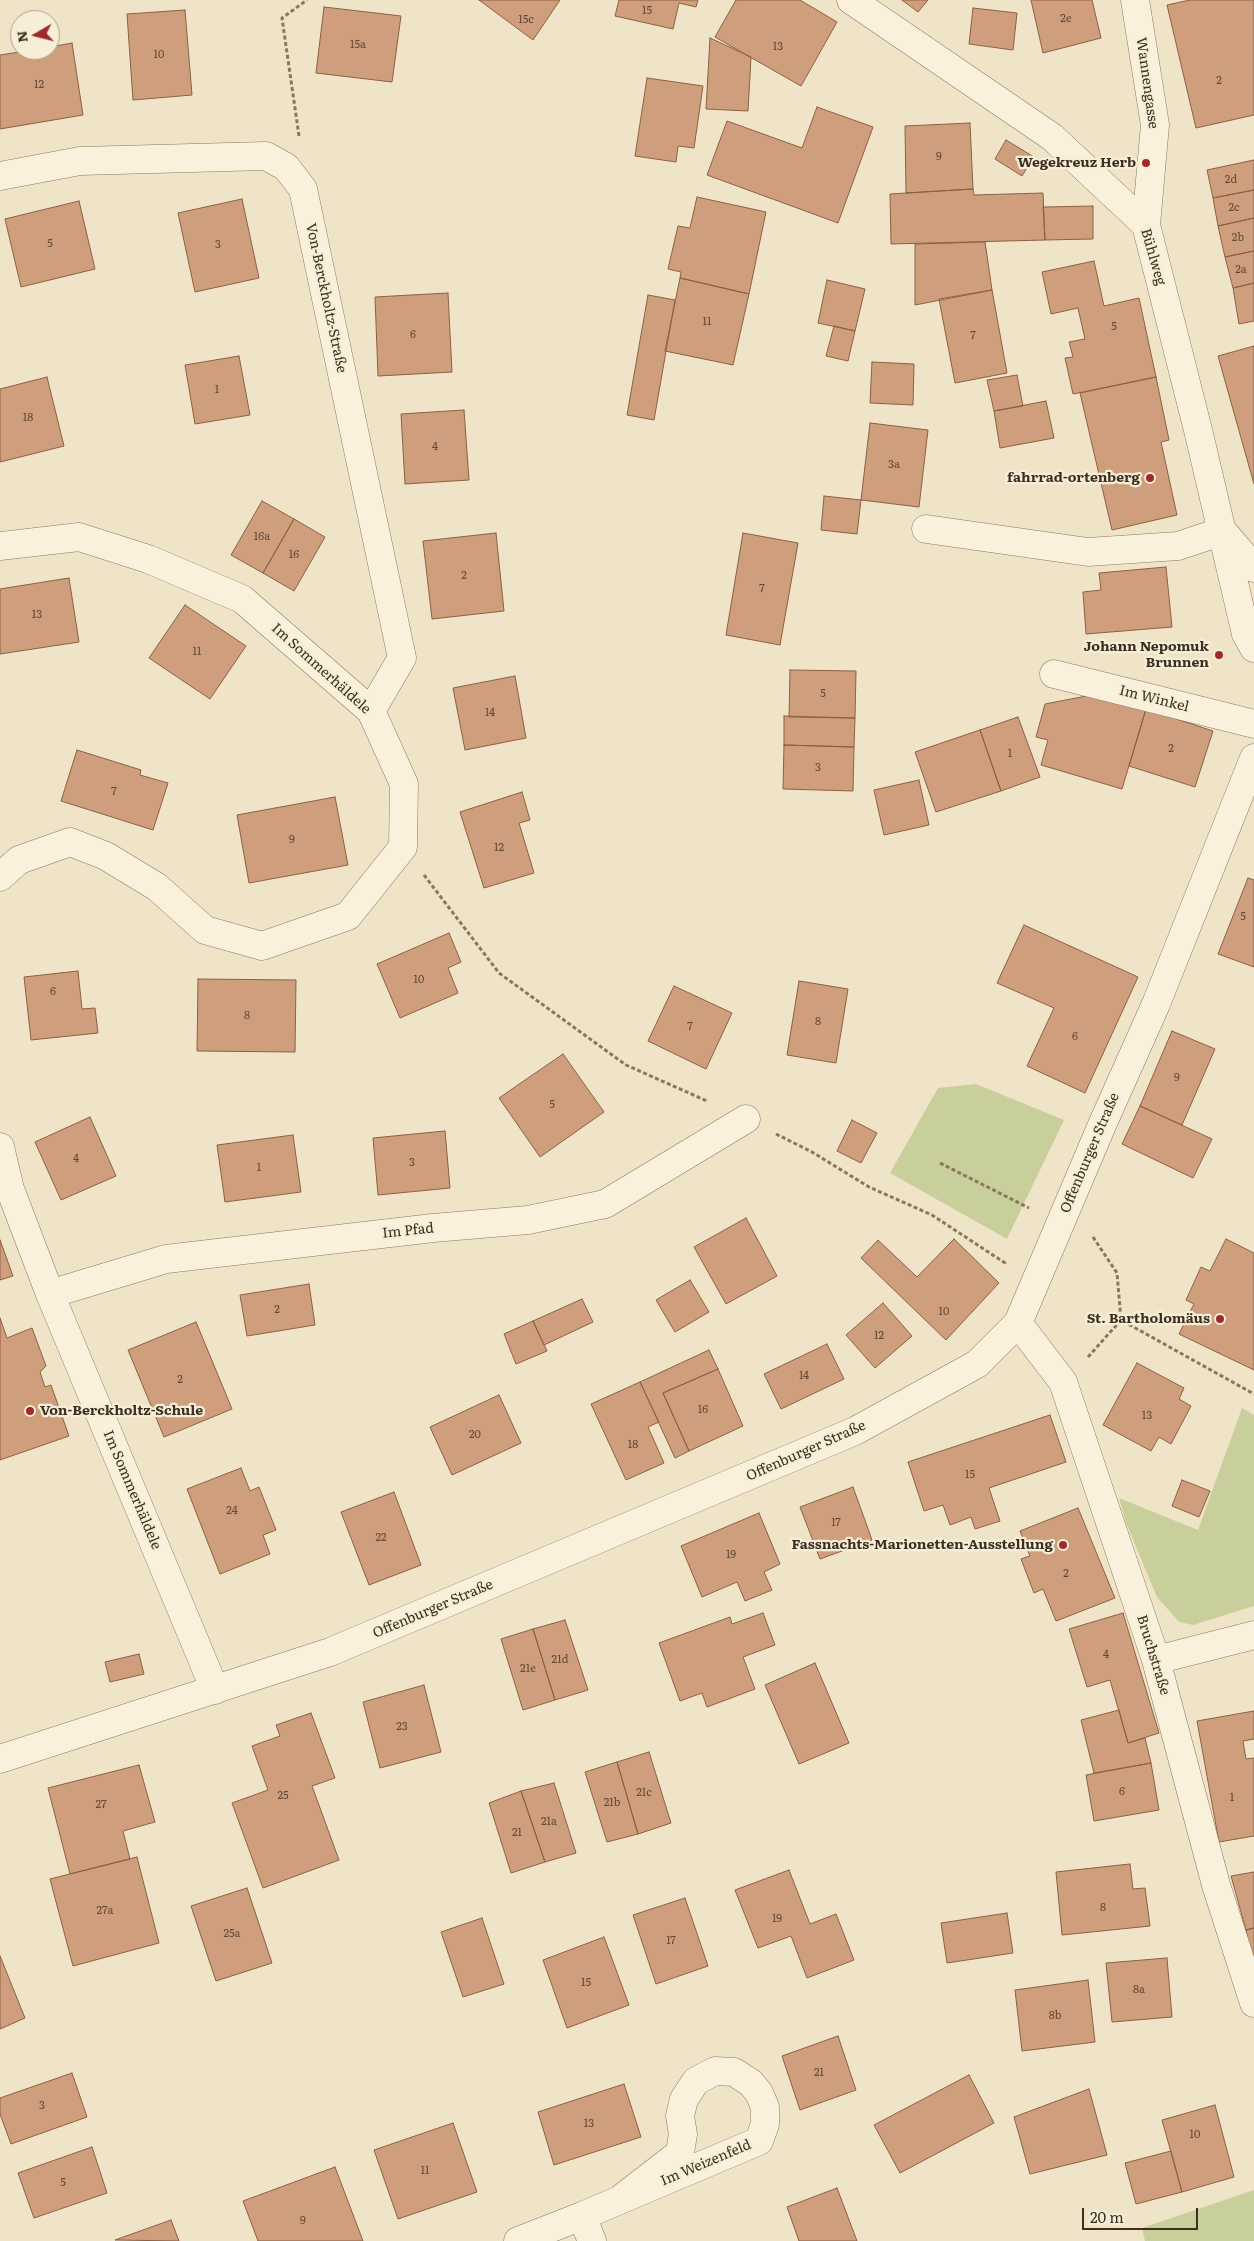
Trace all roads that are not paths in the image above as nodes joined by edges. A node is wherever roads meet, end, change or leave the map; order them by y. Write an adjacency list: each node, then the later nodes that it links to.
1 (851, 0): 4 (street, Bühlweg)
2 (1135, 0): 4 (street, Wannengasse)
3 (0, 176): 11 (street, Von-Berckholtz-Straße)
4 (1146, 225): 6 (street, Bühlweg)
5 (926, 529): 6 (street)
6 (1223, 531): 8 (street, Bühlweg); 9 (street, Bühlweg)
7 (0, 546): 11 (street, Im Sommerhäldele)
8 (1254, 568)
9 (1254, 648)
10 (1054, 674): 12 (street, Im Winkel)
11 (371, 711): 14 (street, Im Sommerhäldele)
12 (1254, 724)
13 (1254, 758): 19 (street, Offenburger Straße)
14 (0, 877)
15 (746, 1119): 18 (street, Im Pfad)
16 (0, 1147): 17 (street, Im Sommerhäldele)
17 (5, 1191): 18 (street, Im Sommerhäldele)
18 (50, 1294): 22 (street, Im Sommerhäldele)
19 (1018, 1323): 21 (street, Bruchstraße); 22 (street, Offenburger Straße)
20 (1254, 1635): 21 (street)
21 (1156, 1660): 24 (street, Bruchstraße)
22 (215, 1690): 23 (street, Offenburger Straße)
23 (0, 1759)
24 (1254, 2003)
25 (623, 2198): 25 (street, Im Weizenfeld); 26 (street, Im Weizenfeld)
26 (587, 2229): 27 (street, Im Weizenfeld)
27 (518, 2241)

